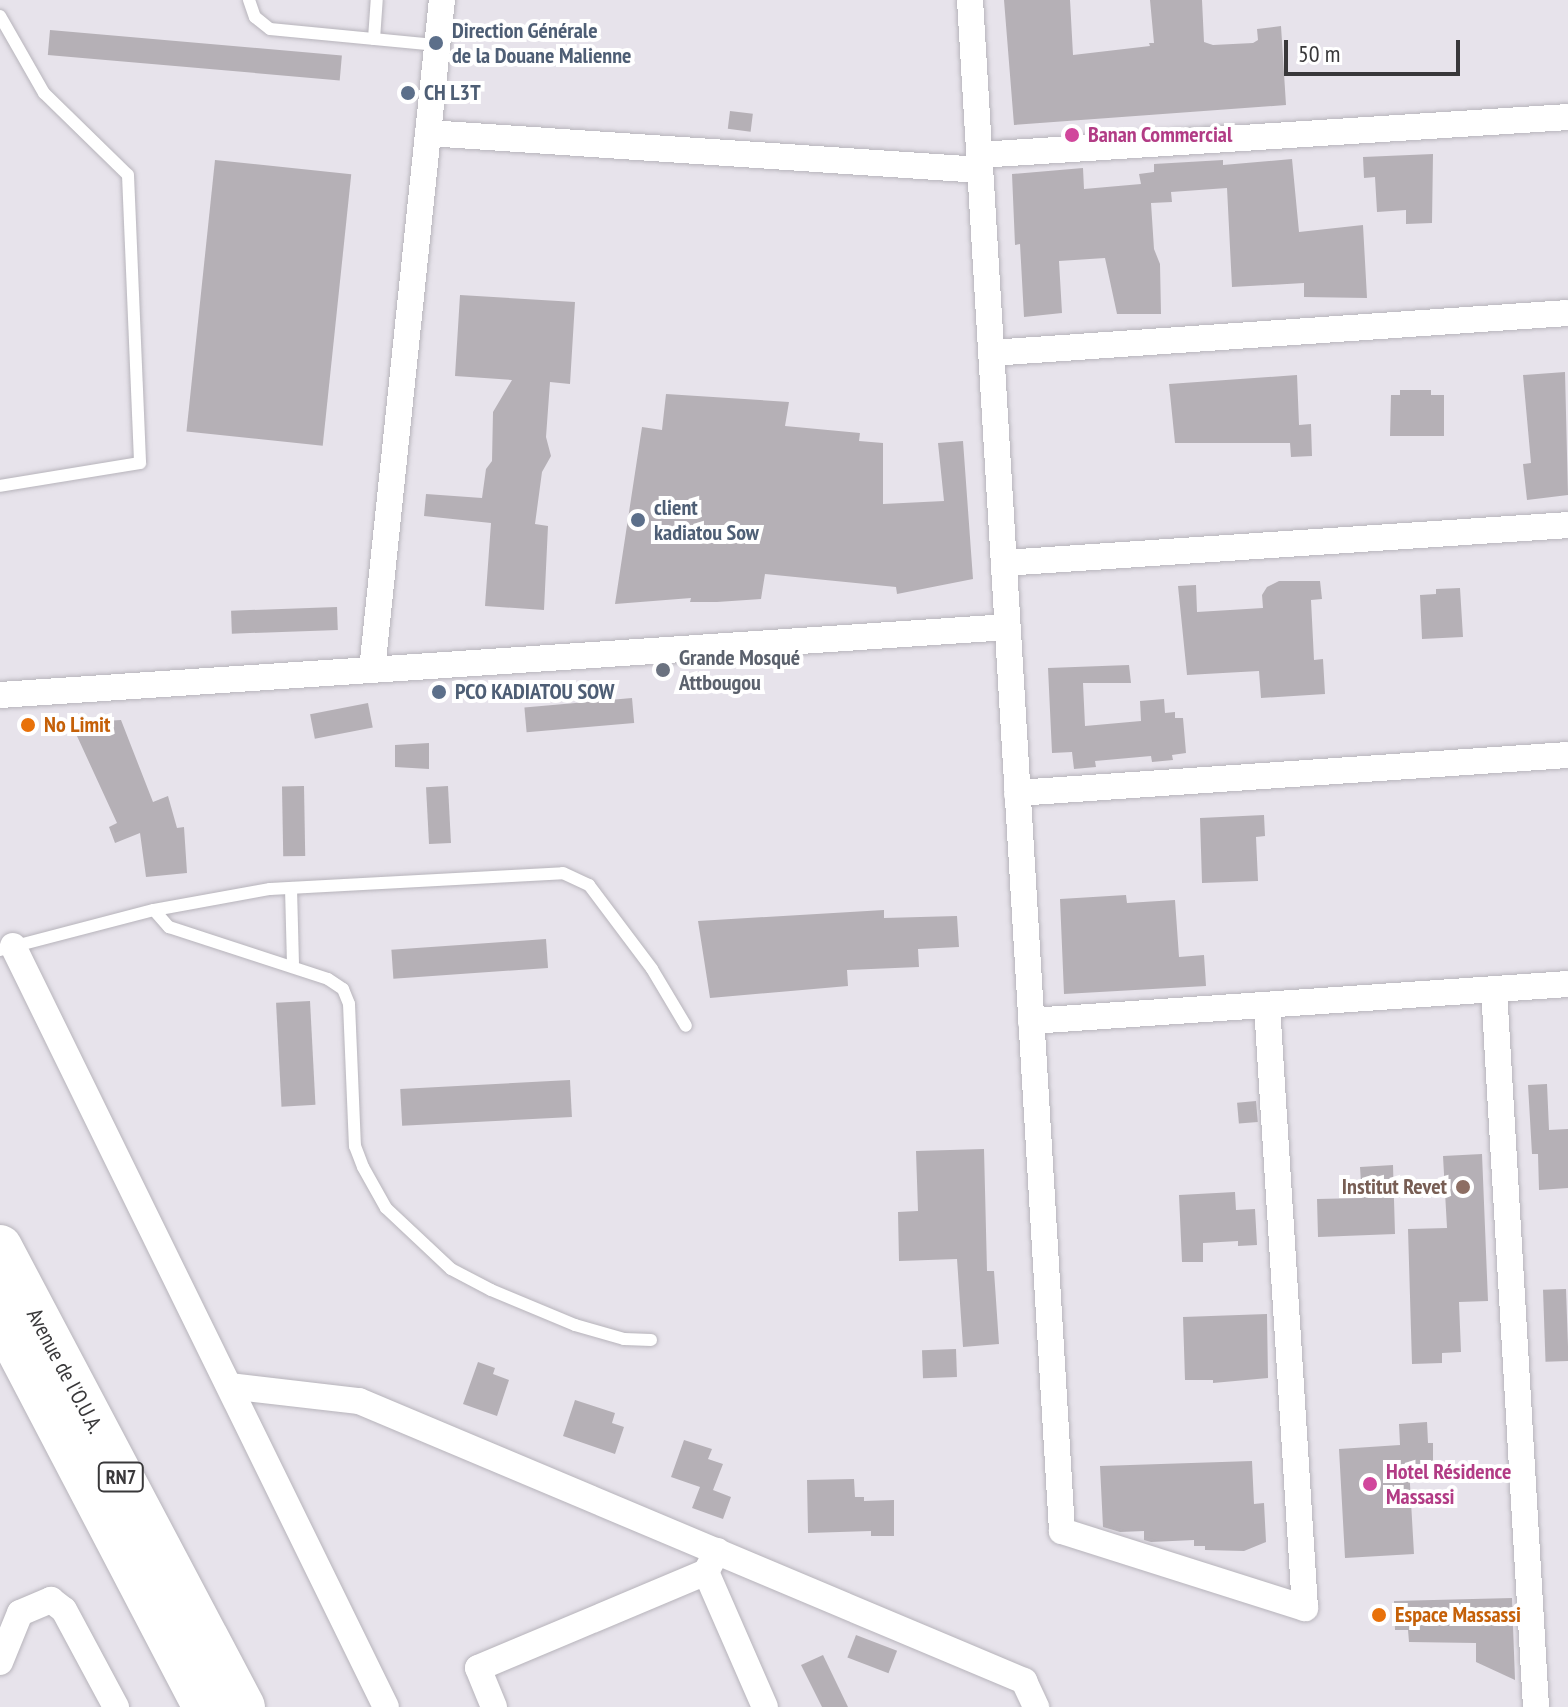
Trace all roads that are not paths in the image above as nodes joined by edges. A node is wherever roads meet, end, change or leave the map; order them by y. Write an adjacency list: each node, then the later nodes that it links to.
1 (249, 0): 6 (lane)
2 (377, 0): 6 (lane)
3 (442, 0): 7 (street)
4 (970, 0): 10 (street)
5 (0, 16): 13 (lane)
6 (374, 39): 7 (lane)
7 (437, 45): 9 (street)
8 (1568, 117): 10 (street)
9 (428, 133): 10 (street); 17 (street)
10 (979, 162): 12 (street)
11 (1568, 313): 12 (street)
12 (991, 353): 15 (street)
13 (0, 486)
14 (1568, 525): 15 (street)
15 (1004, 563): 16 (street)
16 (1007, 627): 17 (street); 20 (street)
17 (372, 670): 18 (street)
18 (0, 695)
19 (1568, 755): 20 (street)
20 (1017, 793): 28 (street)
21 (291, 888): 22 (lane); 24 (lane); 29 (lane)
22 (154, 910): 23 (lane); 24 (lane)
23 (6, 948): 33 (street)
24 (293, 967): 32 (lane)
25 (1568, 984): 26 (street)
26 (1494, 989): 27 (street); 43 (street)
27 (1267, 1005): 28 (street); 28 (street)
28 (1031, 1021)
29 (686, 1026)
30 (0, 1247): 38 (highway, Avenue de l'O.U.A. / RN7)
31 (0, 1315): 37 (highway, Avenue de l'O.U.A. / RN7)
32 (651, 1340)
33 (229, 1386): 34 (street); 39 (street)
34 (712, 1562): 40 (street); 41 (street); 42 (street)
35 (0, 1662): 36 (street)
36 (116, 1707)
37 (205, 1707)
38 (243, 1707)
39 (386, 1707)
40 (494, 1707)
41 (765, 1707)
42 (1036, 1707)
43 (1536, 1707)

